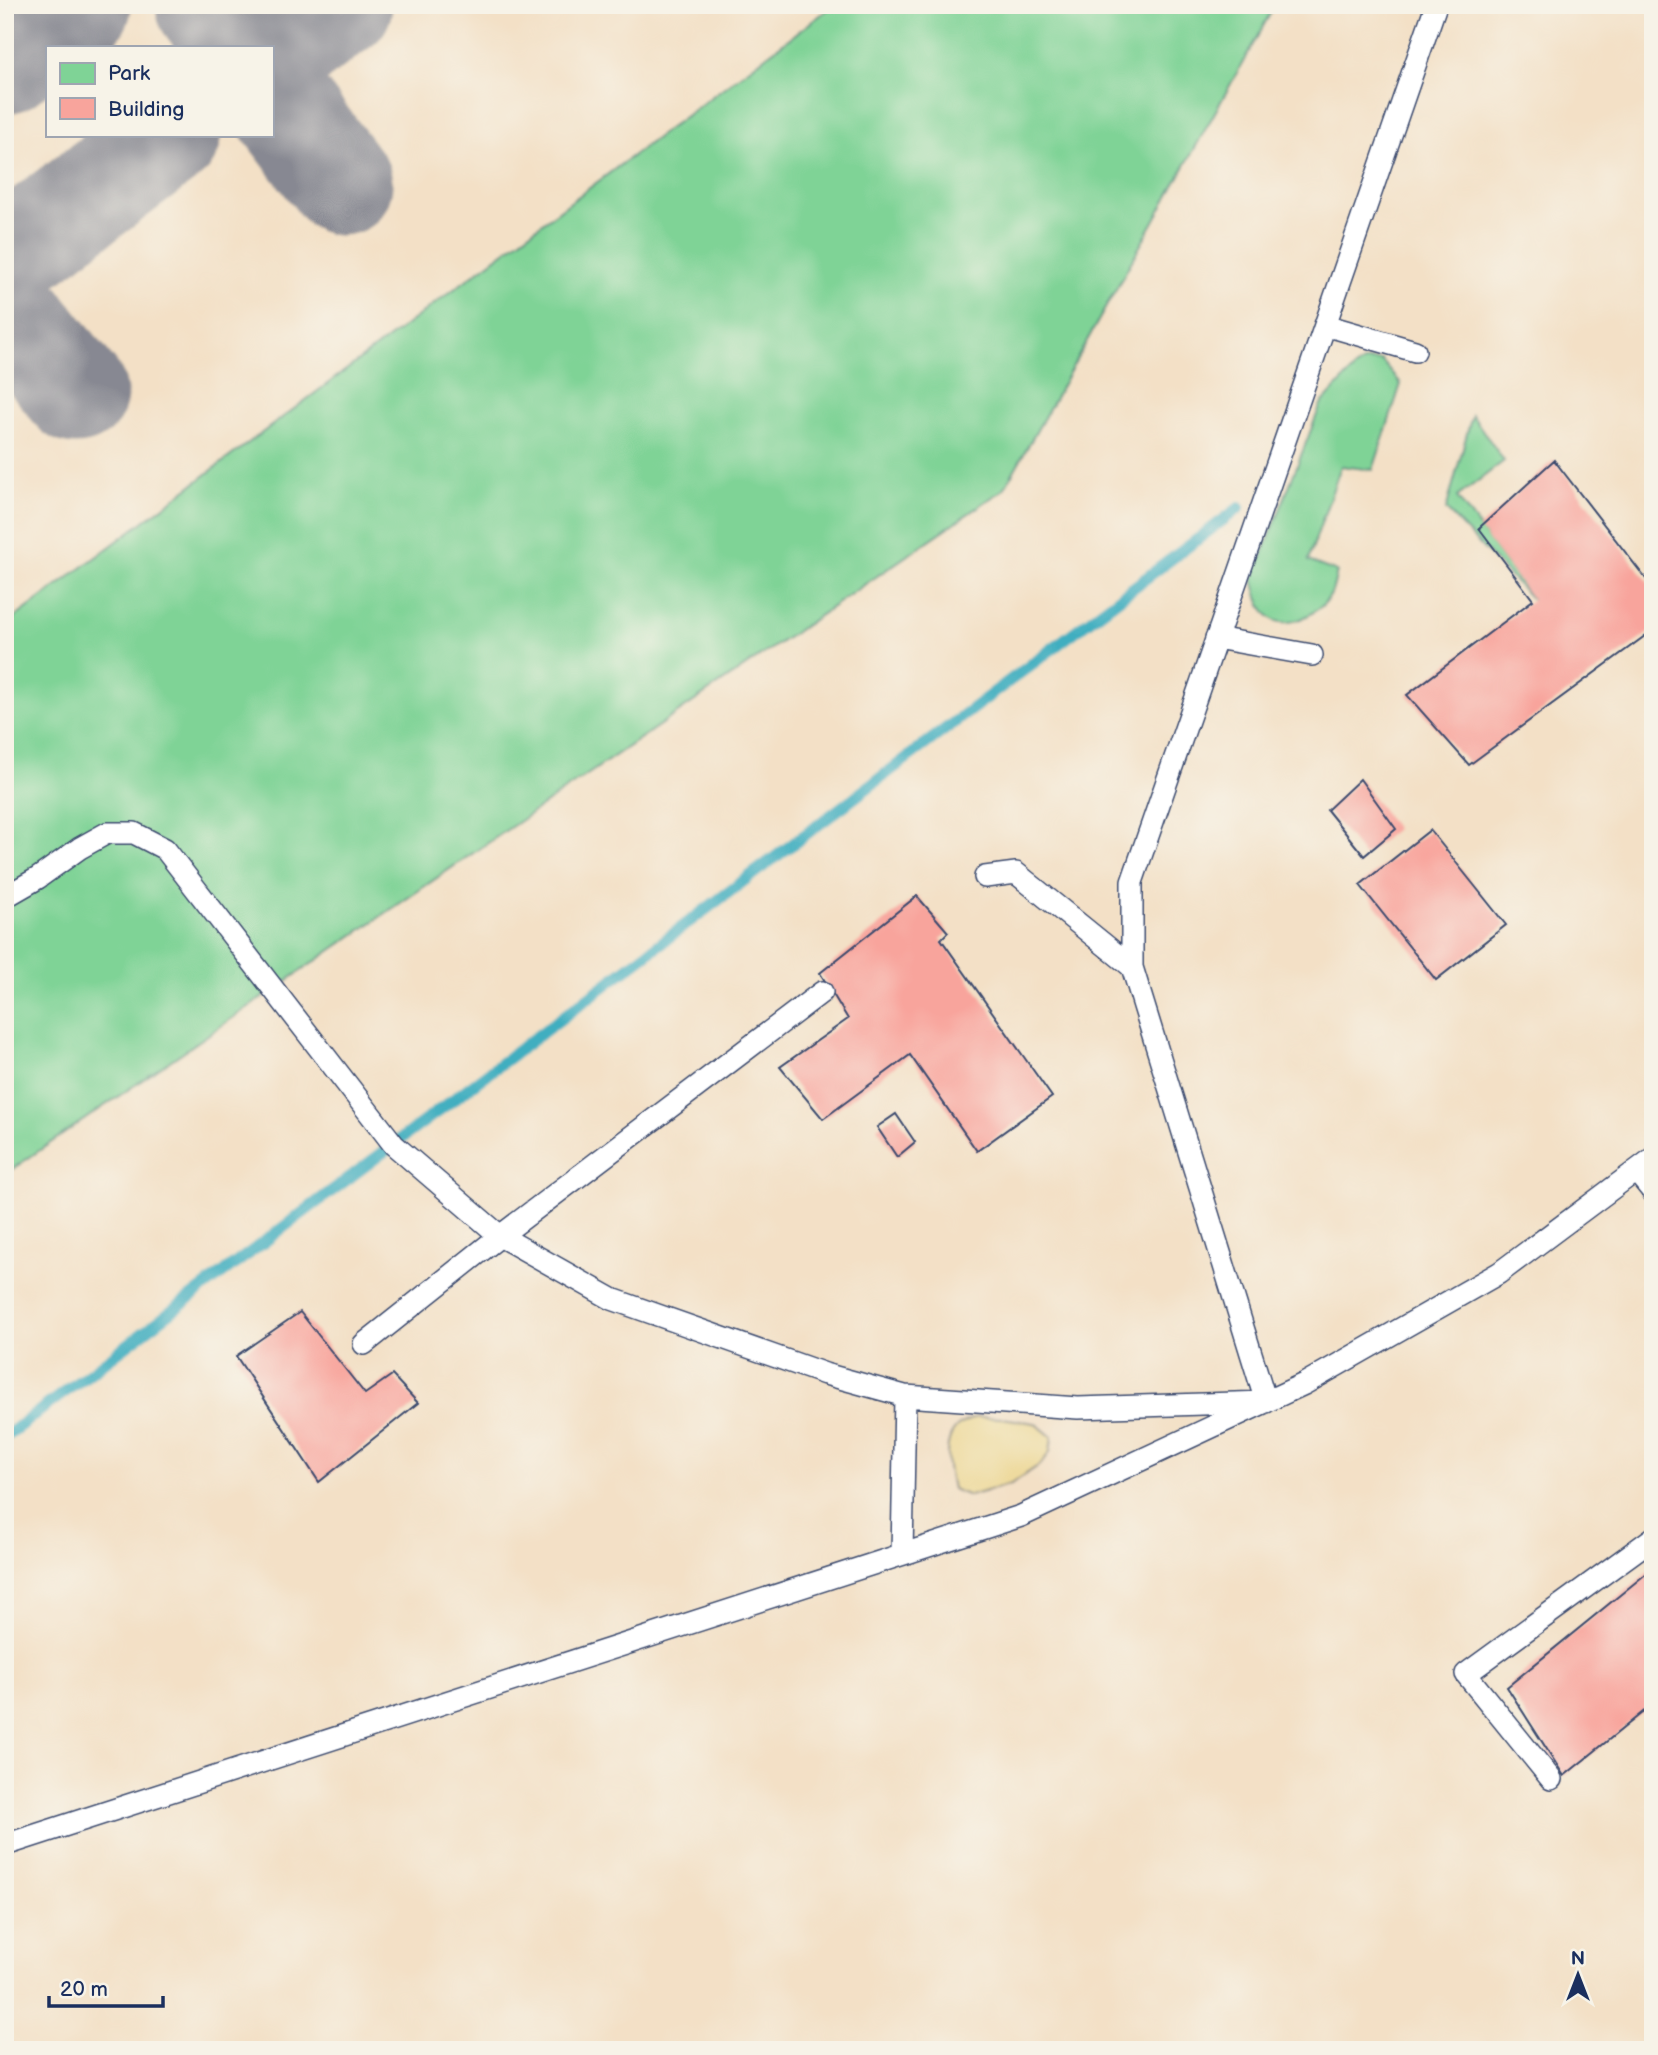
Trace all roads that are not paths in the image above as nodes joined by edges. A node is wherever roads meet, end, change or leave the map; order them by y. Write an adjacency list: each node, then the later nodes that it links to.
1 (1436, 5): 2 (lane)
2 (1325, 325): 3 (lane); 4 (lane)
3 (1415, 351)
4 (1216, 638): 5 (lane); 8 (lane)
5 (1312, 655)
6 (985, 877): 8 (lane)
7 (5, 897): 12 (lane)
8 (1132, 967): 15 (lane)
9 (822, 992): 12 (lane)
10 (1644, 1164): 11 (lane); 15 (lane)
11 (1653, 1192)
12 (500, 1236): 13 (lane); 14 (lane)
13 (364, 1344)
14 (905, 1396): 15 (lane); 17 (lane)
15 (1266, 1402): 17 (lane)
16 (1653, 1538): 18 (lane)
17 (902, 1554): 19 (lane)
18 (1550, 1779)
19 (5, 1845)

